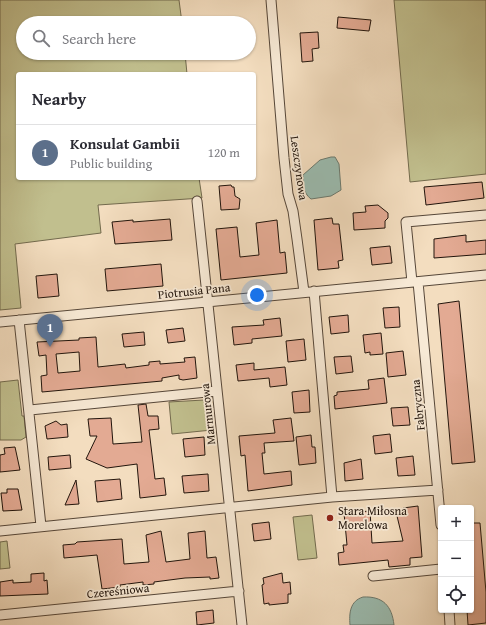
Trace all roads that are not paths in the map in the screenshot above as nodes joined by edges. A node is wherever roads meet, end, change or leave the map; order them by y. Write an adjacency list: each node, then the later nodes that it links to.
1 (271, 0): 7 (street, Leszczynowa)
2 (197, 201): 8 (street, Marmurowa)
3 (486, 215): 5 (street, Fabryczna)
4 (486, 275): 5 (street, Piotrusia Pana)
5 (415, 282): 6 (street, Piotrusia Pana); 13 (street, Fabryczna)
6 (314, 291): 7 (street, Piotrusia Pana); 14 (street)
7 (304, 292): 8 (street, Piotrusia Pana)
8 (208, 302): 9 (street, Piotrusia Pana); 11 (street, Marmurowa)
9 (19, 320): 10 (street, Piotrusia Pana); 12 (street)
10 (0, 322)
11 (217, 391): 12 (street); 16 (street, Marmurowa)
12 (30, 410): 17 (street)
13 (438, 490): 14 (street); 15 (street, Fabryczna)
14 (332, 497): 16 (street)
15 (439, 505)
16 (230, 508): 17 (street); 21 (street, Marmurowa)
17 (41, 526): 18 (street)
18 (0, 531)
19 (438, 569): 20 (street)
20 (373, 576)
21 (239, 591): 23 (street, Czereśniowa); 24 (street, Marmurowa)
22 (449, 613): 25 (street)
23 (0, 615)
24 (242, 625)
25 (450, 625)

